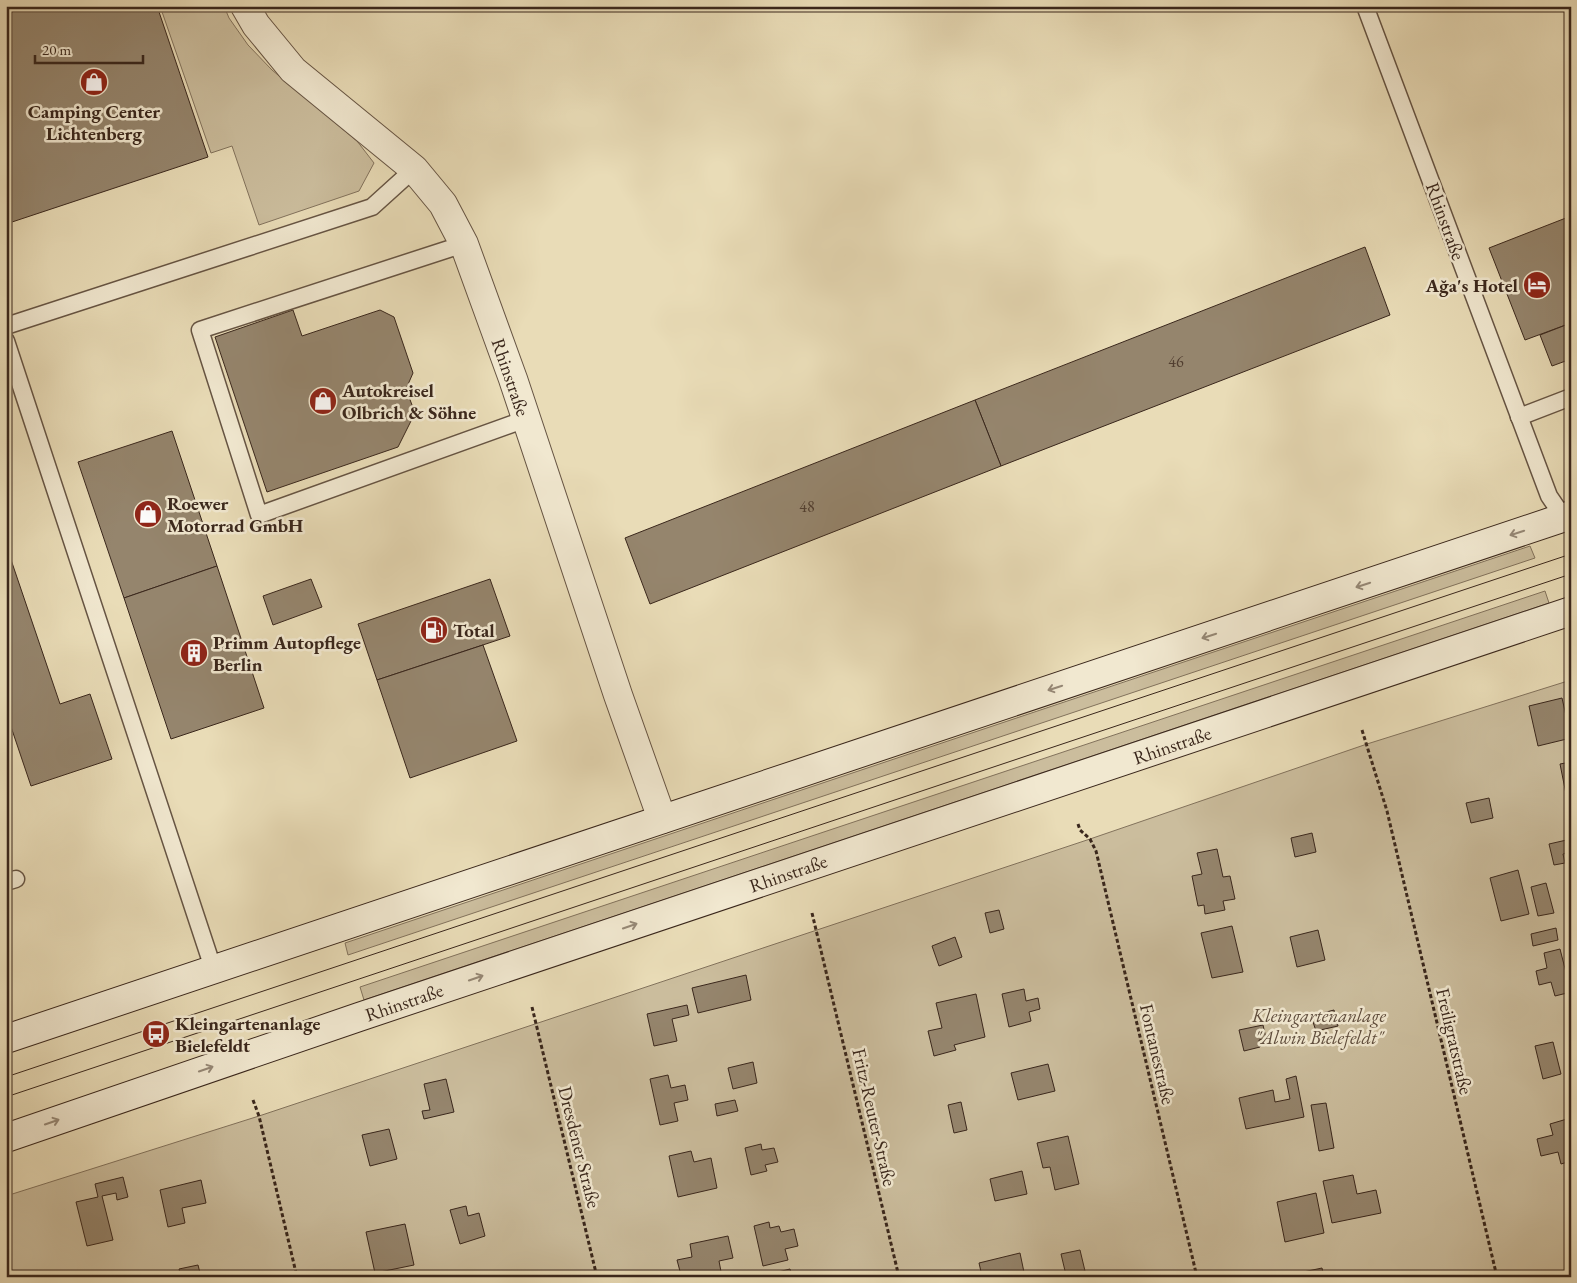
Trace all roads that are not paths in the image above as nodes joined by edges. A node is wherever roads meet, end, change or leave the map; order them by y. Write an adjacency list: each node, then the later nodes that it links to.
1 (246, 6): 3 (main road, Rhinstraße)
2 (1365, 6): 8 (lane, Rhinstraße)
3 (414, 169): 4 (main road, Rhinstraße); 5 (lane)
4 (464, 244): 9 (main road, Rhinstraße); 9 (lane)
5 (6, 326)
6 (6, 341): 13 (lane)
7 (1571, 397): 8 (lane)
8 (1519, 417): 10 (lane, Rhinstraße)
9 (526, 419): 12 (main road, Rhinstraße)
10 (1568, 520): 12 (main road, Rhinstraße, one-way to 12)
11 (1571, 611): 15 (main road, Rhinstraße, one-way to 11)
12 (662, 820): 13 (main road, Rhinstraße)
13 (213, 968): 14 (main road, Rhinstraße)
14 (6, 1039)
15 (6, 1138)

